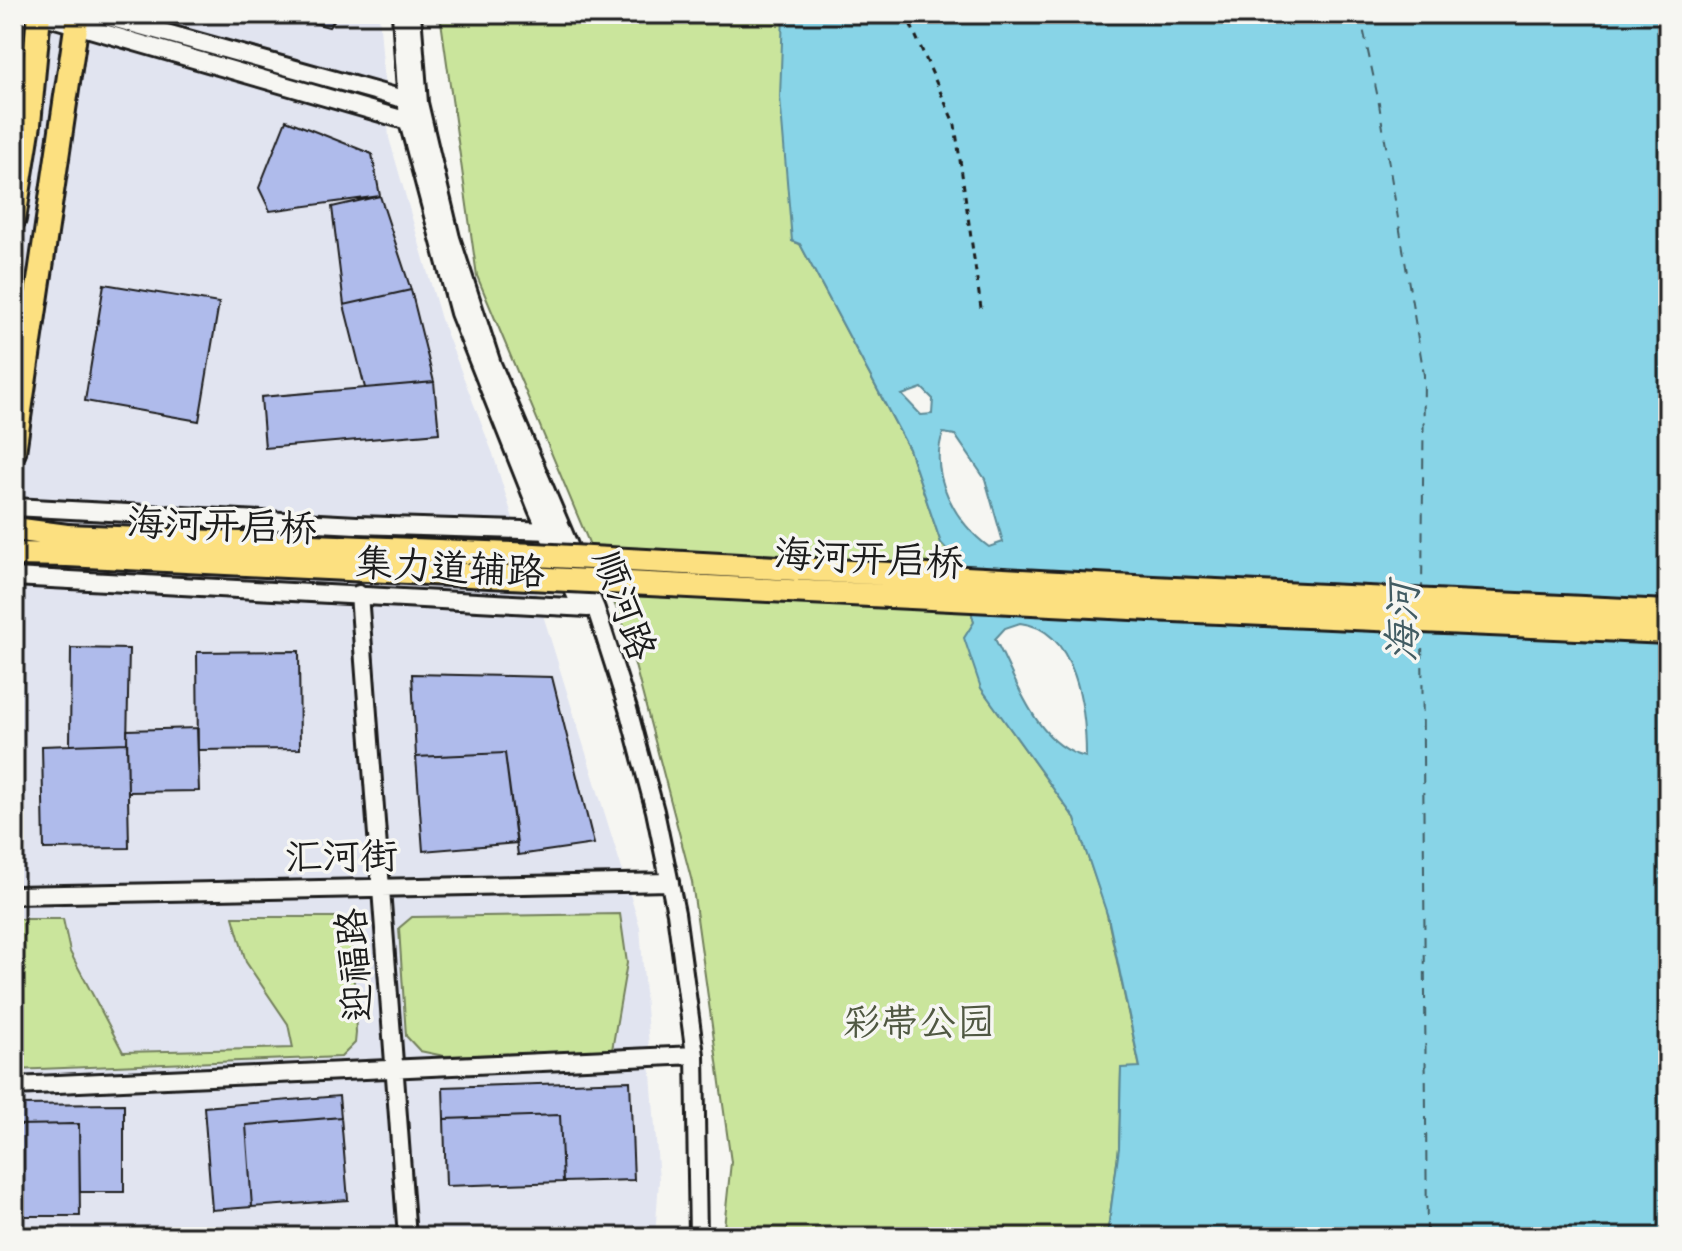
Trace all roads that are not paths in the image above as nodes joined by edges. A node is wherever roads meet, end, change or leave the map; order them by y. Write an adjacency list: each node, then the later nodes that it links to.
1 (39, 14): 5 (street); 8 (main road)
2 (98, 14): 6 (street)
3 (401, 14): 6 (street, 顺河路)
4 (412, 14): 6 (street, 顺河路)
5 (77, 21): 7 (street); 9 (main road)
6 (413, 102): 7 (street, 顺河路)
7 (416, 123): 12 (street, 顺河路)
8 (14, 219)
9 (14, 452)
10 (14, 507): 12 (street, 集力道辅路)
11 (14, 529): 13 (main road)
12 (555, 531): 17 (street, 顺河路)
13 (67, 546): 14 (main road); 18 (main road, 海河开启桥, bridge); 19 (main road, 海河开启桥, bridge)
14 (14, 554)
15 (14, 577): 16 (street, 集力道辅路)
16 (359, 594): 17 (street, 集力道辅路); 21 (street, 迎福路)
17 (588, 608): 20 (street, 顺河路)
18 (1668, 612)
19 (1668, 632)
20 (670, 882): 21 (street, 汇河街); 23 (street, 顺河路)
21 (381, 887): 22 (street, 汇河街); 24 (street, 迎福路)
22 (14, 895)
23 (695, 1055): 24 (street); 27 (street, 顺河路)
24 (394, 1069): 25 (street); 26 (street, 迎福路)
25 (14, 1086)
26 (407, 1237)
27 (698, 1237)

